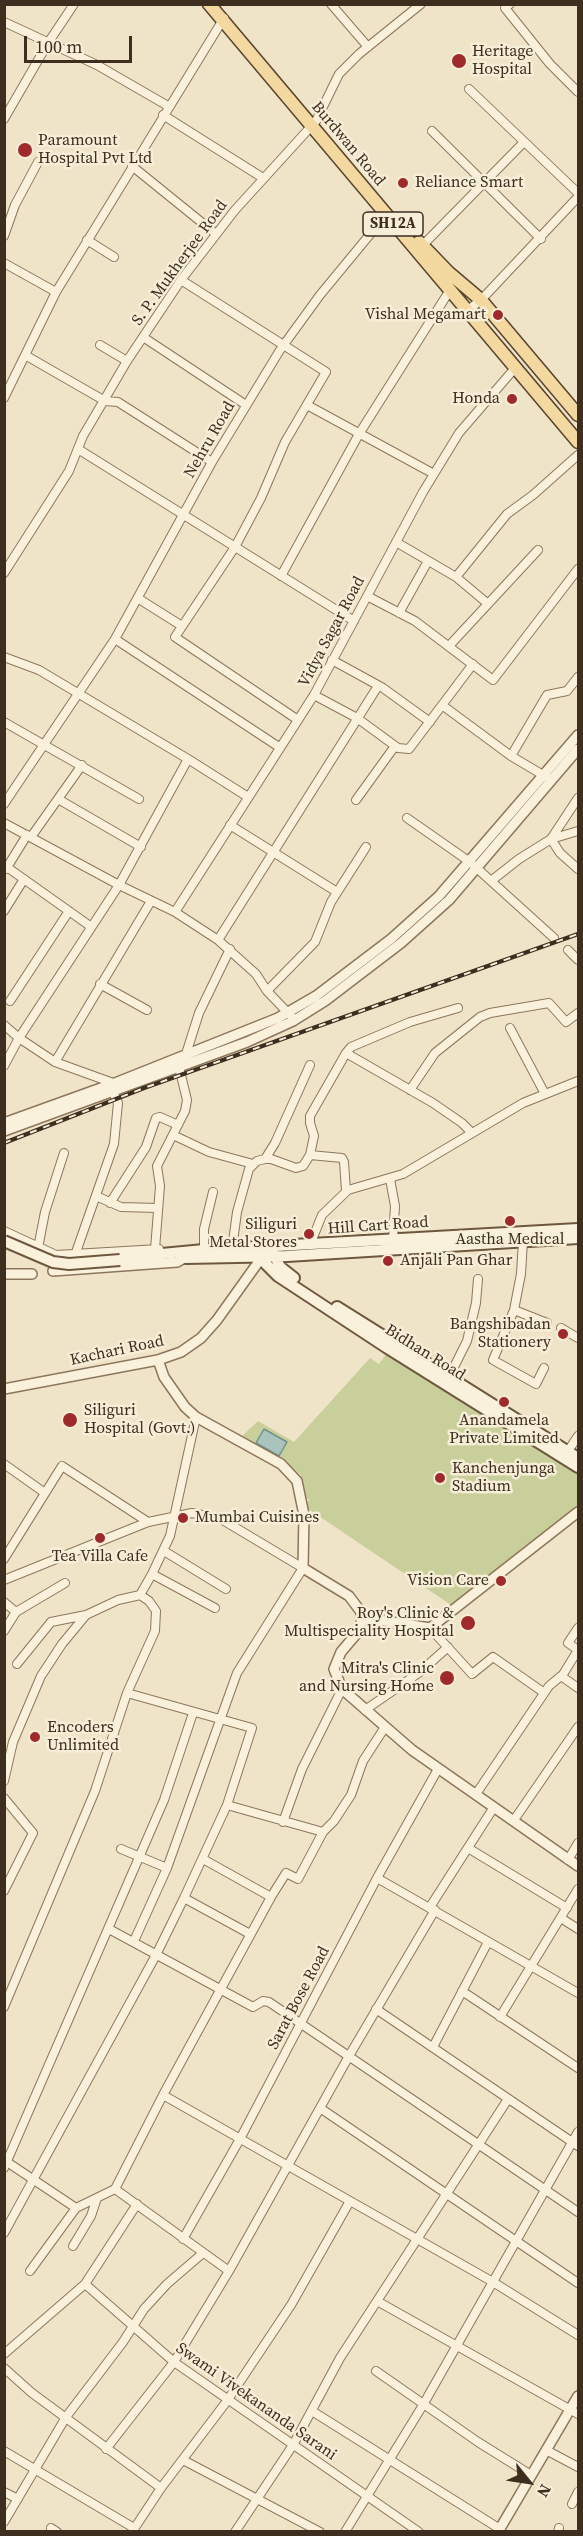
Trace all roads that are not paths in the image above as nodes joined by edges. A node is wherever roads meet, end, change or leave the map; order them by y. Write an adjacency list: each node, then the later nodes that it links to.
1 (74, 4): 9 (street)
2 (209, 4): 7 (main road, Burdwan Road / SH12A)
3 (217, 4): 7 (main road, Burdwan Road / SH12A)
4 (331, 4): 10 (street)
5 (421, 4): 10 (street, S. P. Mukherjee Road)
6 (510, 4): 12 (street)
7 (224, 18): 13 (street); 16 (main road, Burdwan Road / SH12A)
8 (4, 22): 9 (street)
9 (48, 43): 13 (street); 15 (street)
10 (368, 47): 16 (street, S. P. Mukherjee Road)
11 (469, 89): 18 (street)
12 (579, 92)
13 (168, 106): 14 (street)
14 (163, 115): 20 (street); 21 (street)
15 (4, 119)
16 (313, 123): 21 (street, S. P. Mukherjee Road); 24 (main road, Burdwan Road / SH12A)
17 (432, 131): 22 (street)
18 (524, 142): 22 (street); 23 (street)
19 (38, 162): 26 (street)
20 (132, 165): 25 (street); 28 (street)
21 (263, 178): 25 (street, S. P. Mukherjee Road)
22 (483, 182): 27 (street); 29 (street)
23 (579, 195): 27 (street)
24 (388, 212): 29 (main road, Burdwan Road / SH12A); 33 (main road, Burdwan Road / SH12A); 39 (street, Nehru Road)
25 (216, 234): 32 (street, S. P. Mukherjee Road)
26 (4, 236)
27 (541, 238): 35 (street)
28 (87, 240): 30 (street); 34 (street)
29 (422, 246): 35 (main road, Burdwan Road / SH12A)
30 (114, 257)
31 (4, 263): 34 (street)
32 (181, 280): 37 (street, S. P. Mukherjee Road); 39 (street)
33 (450, 290): 36 (main road, Burdwan Road / SH12A); 48 (street)
34 (56, 292): 40 (street)
35 (481, 300): 36 (street); 47 (main road, Burdwan Road / SH12A)
36 (467, 311): 42 (main road, Burdwan Road / SH12A)
37 (143, 337): 41 (street, S. P. Mukherjee Road); 45 (street)
38 (100, 345): 41 (street)
39 (284, 346): 45 (street, Nehru Road); 46 (street)
40 (25, 355): 43 (street); 44 (street)
41 (127, 361): 44 (street, S. P. Mukherjee Road)
42 (516, 368): 49 (main road, Burdwan Road / SH12A); 53 (street, Vidya Sagar Road)
43 (5, 393)
44 (105, 401): 50 (street, S. P. Mukherjee Road); 52 (street)
45 (246, 405): 52 (street, Nehru Road)
46 (307, 405): 48 (street); 56 (street)
47 (579, 414)
48 (359, 434): 53 (street); 61 (street)
49 (579, 442)
50 (78, 449): 54 (street); 60 (street, S. P. Mukherjee Road)
51 (579, 454): 62 (street)
52 (212, 462): 54 (street, Nehru Road)
53 (434, 474): 55 (street, Vidya Sagar Road)
54 (184, 515): 56 (street); 64 (street, Nehru Road)
55 (396, 542): 58 (street); 63 (street, Vidya Sagar Road)
56 (235, 547): 61 (street); 68 (street)
57 (538, 550): 65 (street)
58 (428, 561): 62 (street); 66 (street)
59 (579, 569): 73 (street)
60 (4, 573)
61 (281, 576): 67 (street)
62 (456, 577): 65 (street)
63 (367, 596): 66 (street); 67 (street, Vidya Sagar Road)
64 (139, 599): 68 (street); 69 (street, Nehru Road)
65 (487, 603): 70 (street)
66 (399, 613): 70 (street)
67 (354, 621): 72 (street, Vidya Sagar Road)
68 (182, 626): 80 (street)
69 (115, 639): 76 (street, Nehru Road); 86 (street)
70 (449, 646): 73 (street)
71 (4, 657): 76 (street)
72 (332, 660): 75 (street); 77 (street, Vidya Sagar Road)
73 (472, 664): 78 (street)
74 (579, 677): 88 (street)
75 (378, 686): 79 (street); 81 (street)
76 (79, 694): 84 (street, Nehru Road); 89 (street)
77 (314, 695): 79 (street); 80 (street, Vidya Sagar Road)
78 (442, 705): 81 (street); 88 (street)
79 (357, 718): 85 (street); 106 (street)
80 (298, 720): 86 (street, Vidya Sagar Road)
81 (430, 722): 85 (street)
82 (4, 723): 84 (street)
83 (579, 735): 91 (street)
84 (45, 744): 90 (street); 97 (street, Nehru Road)
85 (395, 746): 96 (street)
86 (279, 747): 92 (street, Vidya Sagar Road)
87 (579, 749): 91 (street)
88 (511, 756): 91 (street)
89 (188, 759): 92 (street); 104 (street)
90 (82, 765): 94 (street); 95 (street)
91 (548, 778): 107 (street)
92 (248, 797): 100 (street, Vidya Sagar Road)
93 (579, 798): 103 (street)
94 (58, 799): 102 (street); 104 (street)
95 (139, 799)
96 (356, 800)
97 (4, 804)
98 (407, 818): 107 (street)
99 (4, 823): 102 (street)
100 (230, 825): 106 (street); 117 (street, Vidya Sagar Road)
101 (579, 831): 103 (street)
102 (29, 836): 108 (street); 112 (street)
103 (551, 839): 109 (street); 111 (street)
104 (141, 847): 112 (street)
105 (366, 847): 113 (street)
106 (274, 854): 113 (street); 120 (street)
107 (473, 865): 111 (street); 130 (street)
108 (5, 868): 110 (street)
109 (579, 869)
110 (24, 879): 115 (street); 116 (street)
111 (491, 881): 119 (street)
112 (119, 885): 114 (street); 118 (street)
113 (337, 892): 125 (street)
114 (151, 901): 117 (street); 124 (street)
115 (4, 911)
116 (69, 911): 118 (street); 126 (street)
117 (175, 912): 120 (street)
118 (90, 926): 133 (street)
119 (554, 938)
120 (218, 940): 121 (street)
121 (230, 949): 125 (street); 135 (street)
122 (568, 950): 123 (street)
123 (579, 960)
124 (100, 984): 128 (street); 136 (street)
125 (267, 991): 130 (street)
126 (10, 1001)
127 (458, 1008): 134 (street)
128 (147, 1010)
129 (579, 1013): 142 (street)
130 (292, 1017): 135 (street); 139 (street)
131 (4, 1025): 133 (street)
132 (510, 1028): 143 (street)
133 (19, 1038): 136 (street); 138 (street)
134 (346, 1053): 142 (street); 150 (street)
135 (186, 1054): 141 (street)
136 (55, 1062): 141 (street)
137 (310, 1065): 151 (street)
138 (4, 1066)
139 (179, 1068): 141 (street); 145 (street)
140 (579, 1081): 143 (street)
141 (116, 1088): 144 (street); 146 (street); 156 (street)
142 (410, 1089): 147 (street)
143 (545, 1094): 147 (street)
144 (4, 1123)
145 (178, 1125): 148 (street); 157 (street)
146 (4, 1131)
147 (472, 1133): 153 (street)
148 (173, 1135): 152 (street); 158 (street)
149 (64, 1153): 166 (street)
150 (310, 1155): 151 (street); 154 (street)
151 (265, 1159): 152 (street)
152 (253, 1164): 168 (street)
153 (390, 1179): 154 (street); 162 (street)
154 (346, 1191): 165 (street)
155 (213, 1192): 169 (street)
156 (96, 1196): 157 (street); 173 (street)
157 (110, 1203): 158 (street)
158 (158, 1208): 167 (street)
159 (579, 1229): 162 (main road, Hill Cart Road)
160 (4, 1231): 166 (street)
161 (579, 1238): 164 (main road, Hill Cart Road)
162 (393, 1240): 165 (main road, Hill Cart Road)
163 (4, 1241): 174 (main road, bridge)
164 (523, 1241): 171 (main road, Hill Cart Road); 180 (street)
165 (310, 1245): 171 (main road, Hill Cart Road)
166 (38, 1248): 172 (street)
167 (155, 1249): 173 (street); 174 (street)
168 (232, 1249): 169 (main road, Hill Cart Road); 170 (main road, Hill Cart Road)
169 (204, 1250): 174 (main road, Hill Cart Road)
170 (260, 1252): 171 (main road, Hill Cart Road); 174 (main road, Hill Cart Road); 178 (main road, Bidhan Road); 184 (street, Kachari Road)
171 (273, 1252): 178 (main road, Bidhan Road)
172 (56, 1255): 173 (street); 175 (street)
173 (75, 1255)
174 (177, 1255): 175 (street)
175 (53, 1271)
176 (4, 1274): 177 (street)
177 (32, 1274)
178 (285, 1276): 186 (main road, Bidhan Road)
179 (478, 1279): 186 (street)
180 (514, 1310): 181 (street); 185 (street)
181 (547, 1323)
182 (561, 1328): 183 (street)
183 (579, 1338)
184 (158, 1360): 187 (street, Kachari Road); 188 (street)
185 (544, 1368)
186 (447, 1380): 189 (main road, Bidhan Road)
187 (4, 1389)
188 (196, 1417): 197 (street); 201 (street)
189 (521, 1426): 191 (main road, Bidhan Road); 194 (main road, Bidhan Road)
190 (579, 1436): 191 (street)
191 (568, 1451): 192 (main road, Bidhan Road)
192 (579, 1458)
193 (4, 1464): 195 (street)
194 (579, 1467)
195 (45, 1493): 198 (street); 200 (street)
196 (579, 1512): 212 (street)
197 (176, 1515): 198 (street); 199 (street); 201 (street)
198 (148, 1522): 203 (street)
199 (164, 1551): 202 (street); 205 (street)
200 (4, 1559)
201 (303, 1568): 211 (street); 225 (street)
202 (152, 1574): 206 (street); 208 (street)
203 (4, 1580)
204 (66, 1583): 209 (street)
205 (226, 1589)
206 (140, 1595): 210 (street); 222 (street)
207 (4, 1602): 209 (street)
208 (215, 1608)
209 (16, 1612): 214 (street)
210 (86, 1615): 217 (street); 229 (street)
211 (362, 1620): 212 (street); 220 (street)
212 (430, 1628): 215 (street)
213 (579, 1628): 216 (street)
214 (4, 1631)
215 (448, 1647): 221 (street); 223 (street)
216 (579, 1650): 218 (street)
217 (17, 1664)
218 (562, 1676): 219 (street); 221 (street)
219 (579, 1688)
220 (342, 1689): 223 (street); 235 (street)
221 (543, 1692): 230 (street)
222 (127, 1693): 224 (street); 262 (street)
223 (365, 1710): 226 (street)
224 (192, 1713): 225 (street); 240 (street)
225 (221, 1720): 232 (street); 244 (street)
226 (385, 1727): 228 (street); 236 (street)
227 (579, 1727): 234 (street)
228 (438, 1769): 230 (street); 245 (street, Sarat Bose Road)
229 (4, 1781)
230 (476, 1794): 233 (street)
231 (4, 1798): 247 (street)
232 (227, 1805): 235 (street); 241 (street)
233 (494, 1807): 234 (street); 238 (street)
234 (514, 1820): 242 (street)
235 (283, 1822): 236 (street)
236 (323, 1832): 248 (street)
237 (579, 1843): 242 (street)
238 (468, 1848): 250 (street); 251 (street)
239 (121, 1849): 240 (street)
240 (139, 1857): 244 (street); 253 (street)
241 (203, 1859): 248 (street); 249 (street)
242 (568, 1860): 243 (street)
243 (579, 1866)
244 (167, 1868): 256 (street)
245 (377, 1878): 251 (street); 267 (street, Sarat Bose Road)
246 (579, 1889): 250 (street)
247 (4, 1891)
248 (271, 1897): 255 (street)
249 (184, 1898): 255 (street); 258 (street)
250 (567, 1908): 252 (street)
251 (433, 1909): 257 (street); 265 (street)
252 (561, 1918): 254 (street); 259 (street)
253 (109, 1929): 256 (street); 278 (street)
254 (579, 1929)
255 (250, 1934): 260 (street)
256 (134, 1941): 258 (street)
257 (488, 1942): 259 (street); 261 (street)
258 (156, 1955): 260 (street); 280 (street)
259 (531, 1966): 263 (street); 266 (street)
260 (220, 1989): 267 (street); 271 (street)
261 (462, 1991): 266 (street); 268 (street)
262 (7, 1993): 264 (street)
263 (579, 1993)
264 (4, 2007)
265 (376, 2009): 268 (street); 269 (street)
266 (500, 2017): 270 (street)
267 (301, 2023): 269 (street); 275 (street, Sarat Bose Road)
268 (433, 2047): 272 (street)
269 (350, 2056): 273 (street); 276 (street)
270 (579, 2068)
271 (163, 2095): 275 (street); 281 (street)
272 (508, 2099): 276 (street); 277 (street)
273 (320, 2108): 279 (street); 283 (street)
274 (579, 2132): 277 (street)
275 (240, 2139): 279 (street); 290 (street, Sarat Bose Road)
276 (479, 2144): 282 (street); 283 (street)
277 (576, 2144): 282 (street)
278 (6, 2164): 280 (street)
279 (288, 2167): 285 (street); 296 (street)
280 (35, 2180): 287 (street); 289 (street)
281 (115, 2189): 284 (street); 286 (street)
282 (546, 2190): 288 (street); 292 (street)
283 (446, 2194): 291 (street); 292 (street)
284 (98, 2198): 287 (street); 293 (street)
285 (351, 2201): 291 (street); 309 (street)
286 (137, 2204): 290 (street); 299 (street)
287 (76, 2208): 295 (street)
288 (579, 2212)
289 (4, 2234)
290 (183, 2239): 294 (street)
291 (417, 2239): 297 (street); 300 (street)
292 (517, 2240): 297 (street); 298 (street)
293 (73, 2246)
294 (203, 2253): 296 (street); 301 (street)
295 (30, 2271)
296 (229, 2271): 305 (street)
297 (494, 2282): 302 (street); 303 (street)
298 (579, 2283)
299 (85, 2284): 301 (street, Swami Vivekananda Sarani); 304 (street)
300 (377, 2301): 303 (street); 311 (street)
301 (133, 2326): 305 (street, Swami Vivekananda Sarani); 313 (street)
302 (579, 2335)
303 (458, 2346): 310 (street); 312 (street)
304 (4, 2354)
305 (174, 2362): 309 (street, Swami Vivekananda Sarani); 315 (street)
306 (4, 2368): 313 (street)
307 (376, 2371): 310 (street)
308 (579, 2396): 312 (street)
309 (227, 2401): 314 (street, Swami Vivekananda Sarani); 319 (street)
310 (423, 2405): 318 (street); 322 (street)
311 (312, 2411): 314 (street); 318 (street)
312 (574, 2411): 316 (street)
313 (66, 2417): 315 (street); 321 (street)
314 (292, 2445): 326 (street, Swami Vivekananda Sarani); 328 (street)
315 (106, 2449): 323 (street)
316 (546, 2450): 320 (street); 322 (street)
317 (4, 2451): 321 (street)
318 (389, 2459): 326 (street); 332 (street)
319 (183, 2460): 323 (street); 328 (street)
320 (579, 2467)
321 (34, 2470): 327 (street); 331 (street)
322 (531, 2475): 332 (street)
323 (161, 2488): 331 (street)
324 (4, 2492): 327 (street)
325 (579, 2492): 329 (street)
326 (367, 2494): 335 (street); 336 (street, Swami Vivekananda Sarani)
327 (18, 2499): 330 (street)
328 (257, 2499): 333 (street); 334 (street)
329 (572, 2504)
330 (4, 2522)
331 (133, 2530)
332 (499, 2530)
333 (235, 2532)
334 (320, 2532)
335 (345, 2532)
336 (419, 2532)

